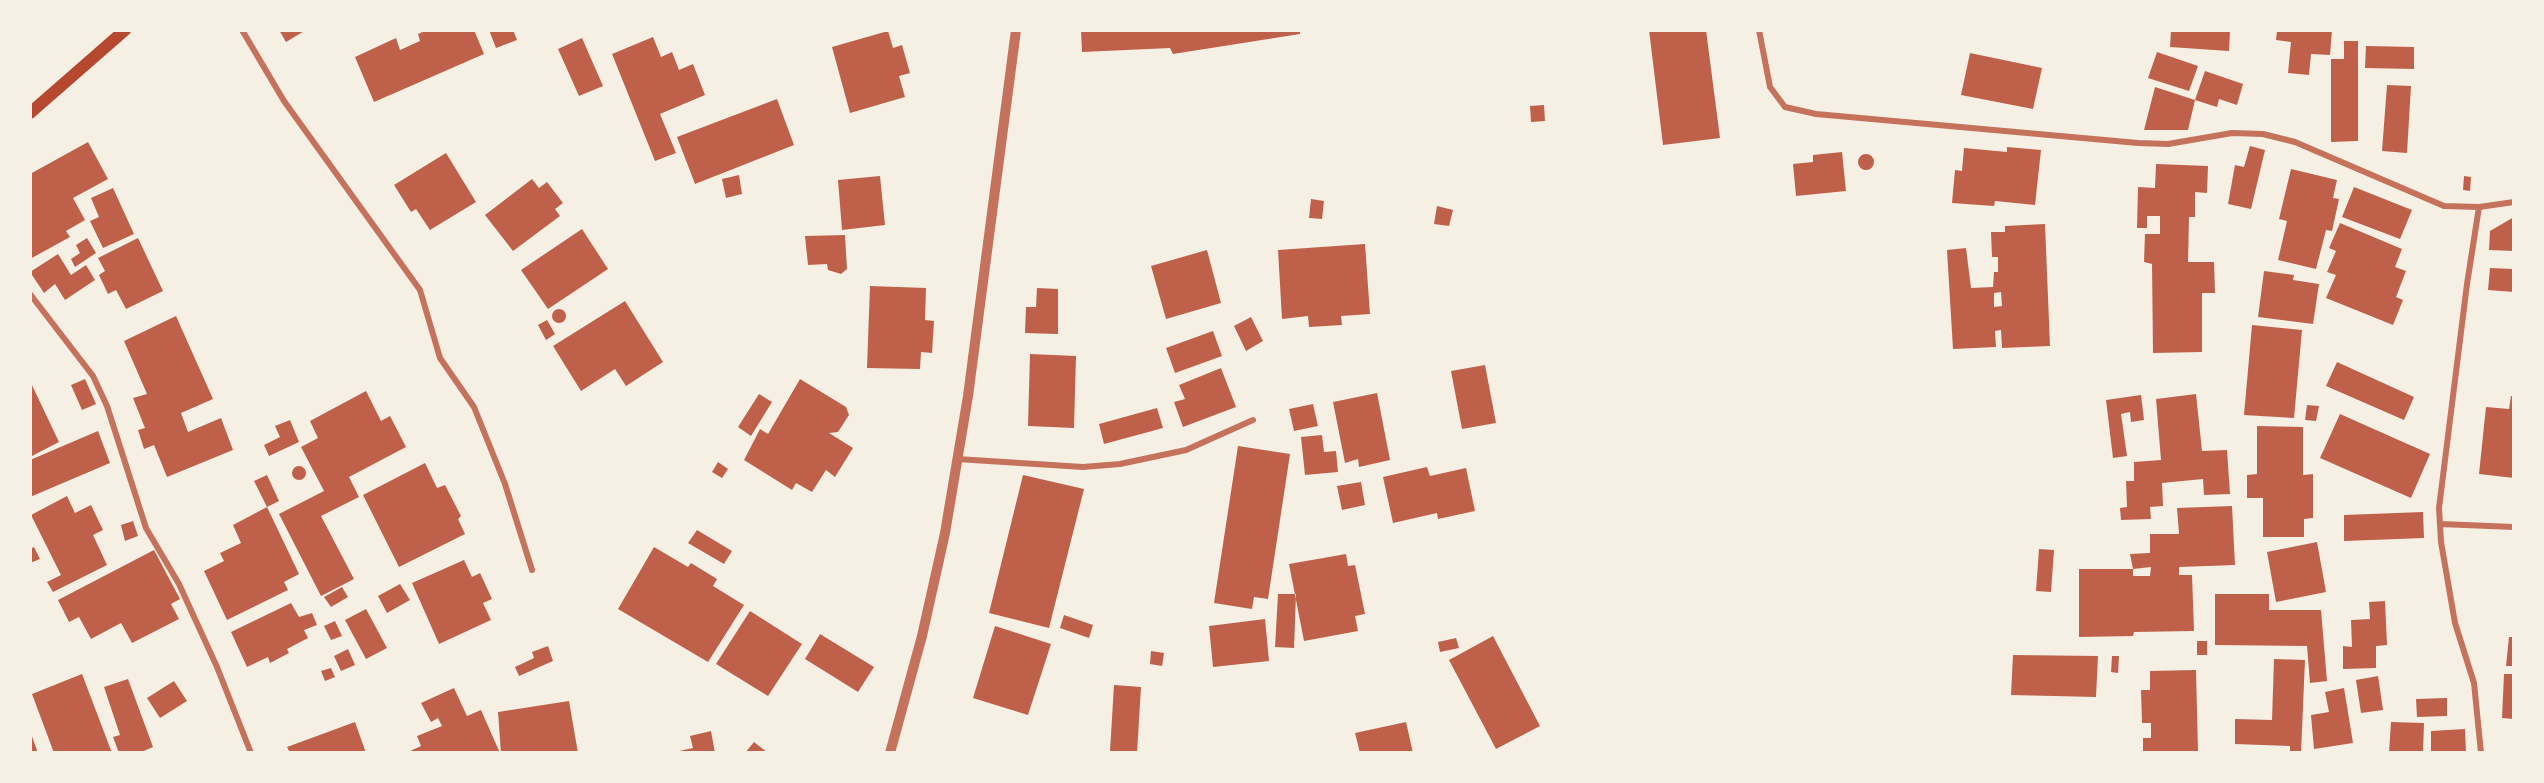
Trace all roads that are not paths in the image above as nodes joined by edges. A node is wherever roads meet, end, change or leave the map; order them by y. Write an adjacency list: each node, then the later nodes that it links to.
1 (125, 30): 5 (main road)
2 (242, 30): 13 (street)
3 (1016, 30): 10 (street)
4 (1759, 30): 7 (street)
5 (30, 113)
6 (2514, 202): 7 (street)
7 (2480, 207): 11 (street)
8 (30, 294): 14 (street)
9 (1253, 420): 10 (street)
10 (957, 459): 15 (street)
11 (2440, 524): 12 (street); 16 (street)
12 (2514, 527)
13 (532, 570)
14 (251, 753)
15 (890, 753)
16 (2481, 753)

